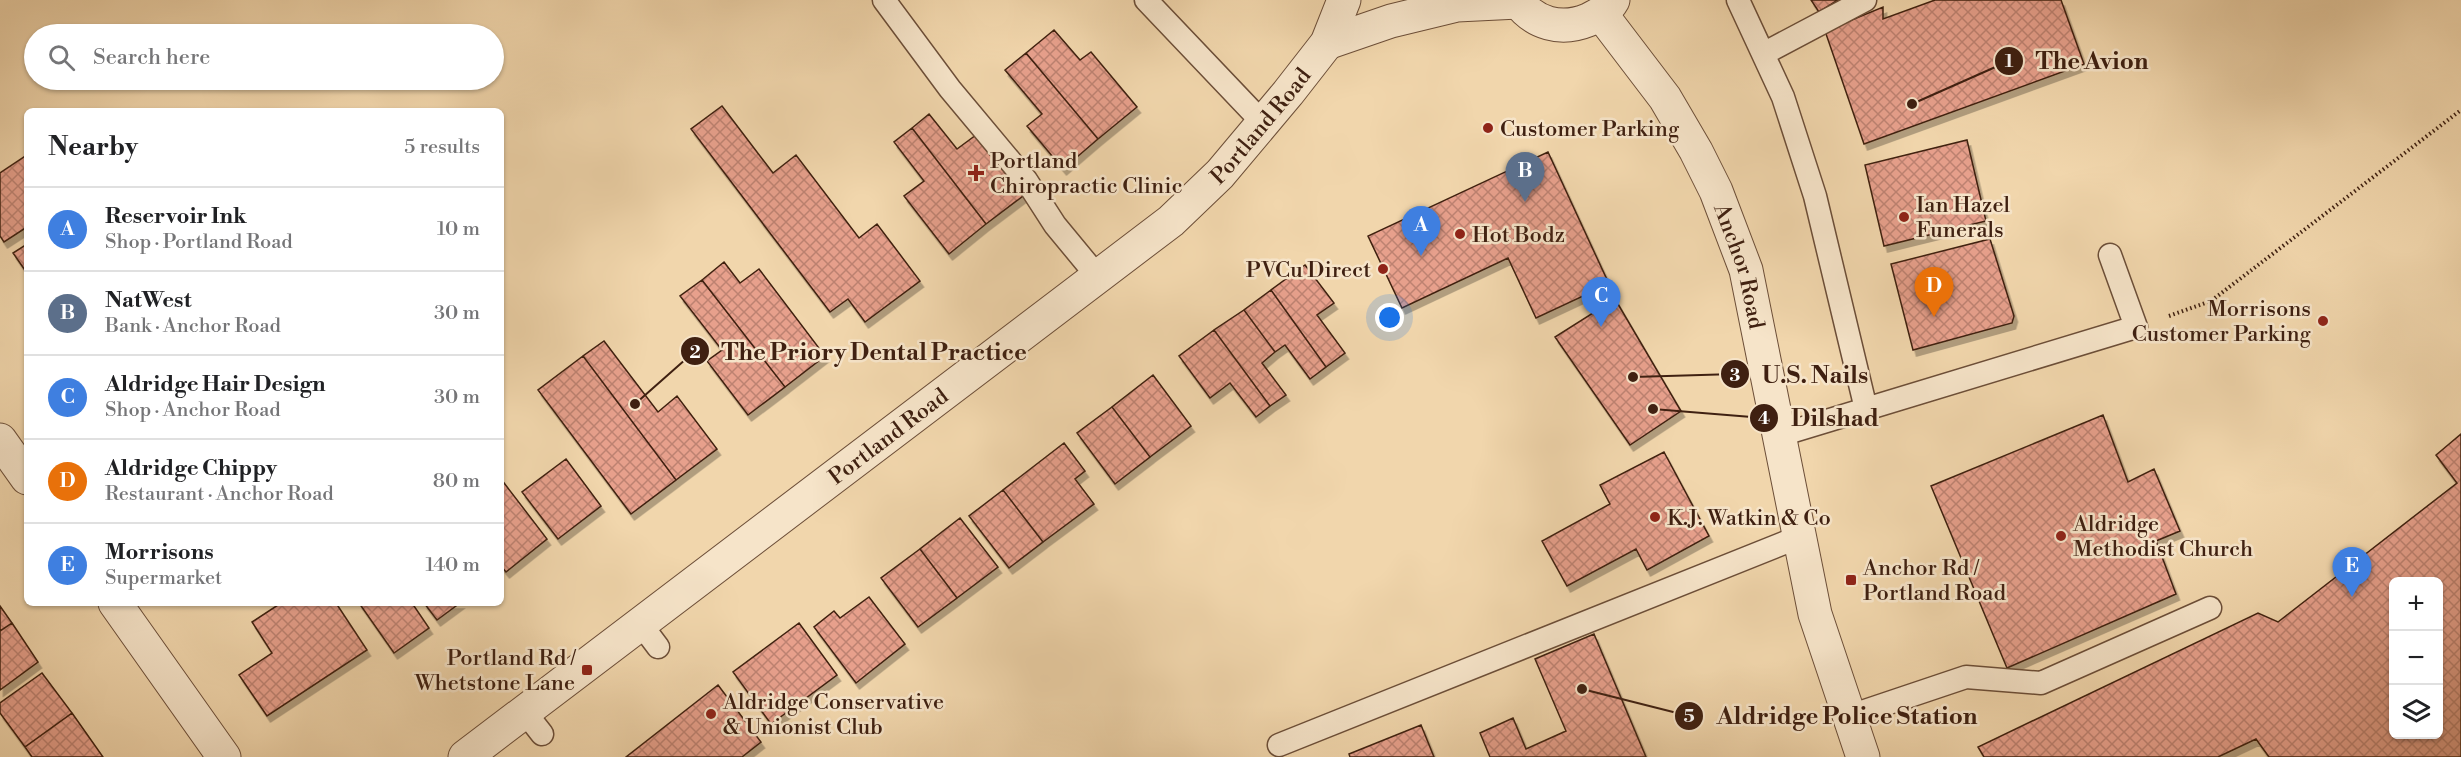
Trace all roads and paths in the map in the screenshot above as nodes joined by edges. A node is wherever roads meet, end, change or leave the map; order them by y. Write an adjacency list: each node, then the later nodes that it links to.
1 (884, 0): 13 (lane)
2 (1146, 0): 11 (lane)
3 (1344, 0): 8 (street, Portland Road)
4 (1738, 0): 9 (lane)
5 (1865, 0): 9 (lane)
6 (1517, 1): 7 (street); 8 (street)
7 (1607, 7): 16 (street, Anchor Road)
8 (1327, 44): 11 (street, Portland Road)
9 (1763, 54): 15 (lane)
10 (2461, 110): 14 (path)
11 (1263, 123): 13 (street, Portland Road)
12 (2110, 255): 14 (lane)
13 (1098, 277): 25 (street, Portland Road)
14 (2136, 327): 15 (lane)
15 (1866, 409): 16 (lane)
16 (1777, 436): 19 (street, Anchor Road)
17 (0, 440): 18 (street)
18 (24, 474)
19 (1799, 537): 22 (street, Anchor Road); 23 (lane)
20 (117, 606): 24 (street)
21 (2210, 608): 22 (lane)
22 (1850, 716): 26 (street, Anchor Road)
23 (1279, 746)
24 (224, 757)
25 (465, 757)
26 (1863, 757)

